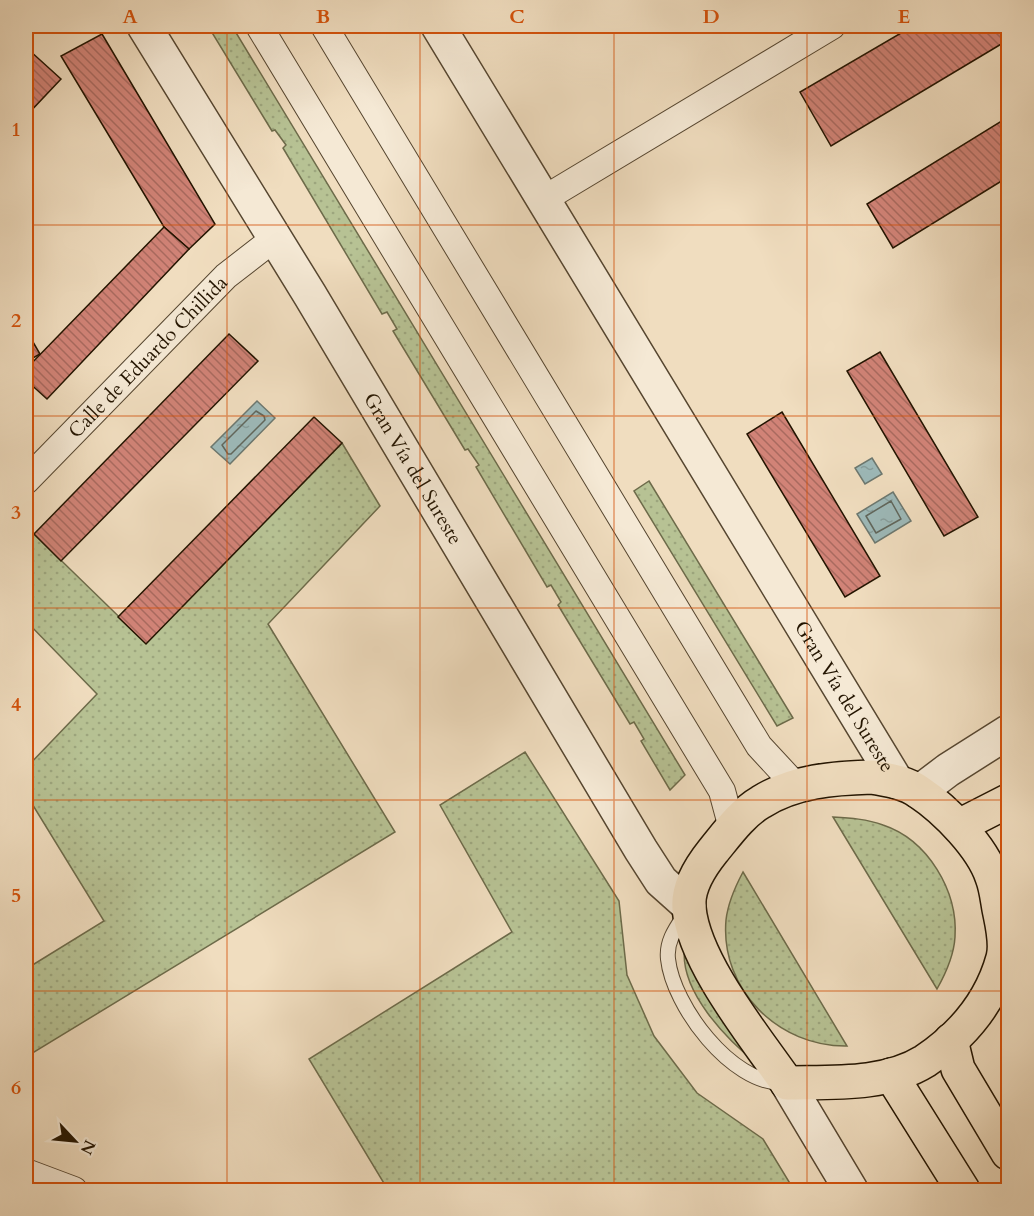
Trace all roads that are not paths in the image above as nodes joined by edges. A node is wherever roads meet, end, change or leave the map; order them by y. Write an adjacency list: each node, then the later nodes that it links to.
1 (144, 26): 7 (street, Gran Vía del Sureste)
2 (259, 26): 14 (street)
3 (324, 26): 10 (street)
4 (832, 26): 6 (street)
5 (448, 30): 6 (street, Gran Vía del Sureste)
6 (544, 199): 11 (street, Gran Vía del Sureste)
7 (275, 238): 8 (street, Calle de Eduardo Chillida); 16 (street, Gran Vía del Sureste)
8 (26, 481)
9 (1008, 732): 11 (street)
10 (796, 786): 11 (main road); 14 (main road)
11 (908, 787): 13 (main road)
12 (1008, 801): 13 (main road)
13 (959, 826): 15 (main road)
14 (732, 828): 16 (main road)
15 (998, 859): 17 (main road)
16 (689, 908): 20 (main road)
17 (1006, 943): 18 (main road)
18 (951, 1040): 19 (main road); 21 (main road)
19 (891, 1075): 20 (main road); 25 (main road)
20 (787, 1083): 24 (street)
21 (1008, 1153)
22 (26, 1172): 23 (street)
23 (74, 1191)
24 (851, 1191)
25 (963, 1191)

